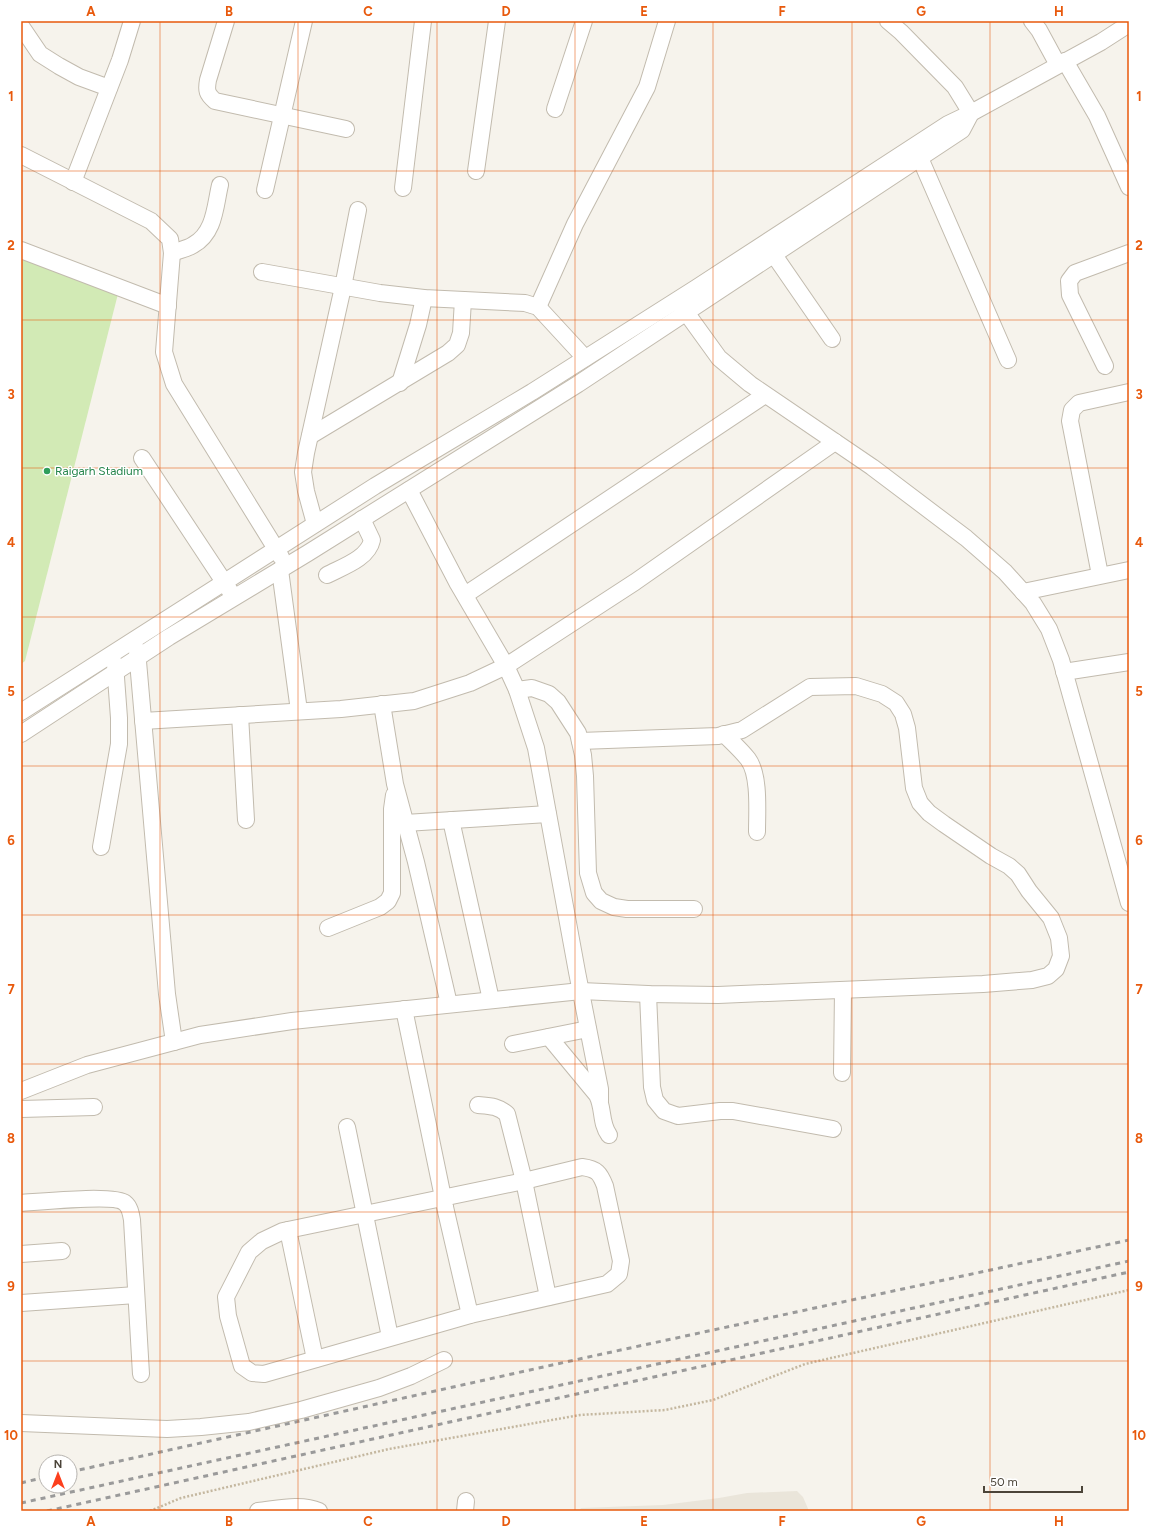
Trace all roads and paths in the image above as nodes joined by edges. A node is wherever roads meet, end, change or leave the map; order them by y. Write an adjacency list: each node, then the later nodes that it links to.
1 (132, 21): 13 (street)
2 (226, 21): 16 (street)
3 (304, 21): 16 (street)
4 (424, 21): 24 (street)
5 (497, 21): 20 (street)
6 (584, 21): 14 (street)
7 (667, 21): 38 (street)
8 (888, 21): 15 (street)
9 (1032, 21): 12 (street)
10 (1129, 24): 12 (street)
11 (21, 26): 13 (street)
12 (1061, 63): 15 (street); 23 (street)
13 (109, 88): 21 (street)
14 (555, 109)
15 (971, 113): 19 (street); 27 (street)
16 (282, 116): 17 (street); 25 (street)
17 (346, 129)
18 (21, 155): 21 (street)
19 (920, 158): 27 (street); 42 (street)
20 (476, 171)
21 (73, 182): 30 (street)
22 (220, 185): 30 (street)
23 (1129, 187)
24 (403, 188)
25 (266, 190)
26 (358, 210): 33 (street)
27 (810, 222): 31 (street); 36 (street)
28 (21, 250): 37 (street)
29 (1129, 252): 43 (street)
30 (172, 253): 37 (street)
31 (774, 255): 39 (street); 40 (street)
32 (262, 272): 33 (street)
33 (343, 287): 34 (street); 47 (street)
34 (424, 298): 35 (street); 44 (street)
35 (463, 300): 38 (street); 44 (street)
36 (677, 300): 39 (street); 41 (street)
37 (168, 306): 53 (street)
38 (538, 307): 41 (street)
39 (686, 313): 46 (street); 50 (street)
40 (832, 339)
41 (585, 358): 52 (street)
42 (1008, 360)
43 (1104, 366)
44 (400, 383): 47 (street)
45 (1129, 392): 57 (street)
46 (765, 395): 48 (street); 60 (street)
47 (310, 436): 52 (street)
48 (836, 442): 59 (street); 66 (street)
49 (142, 458): 58 (street)
50 (409, 490): 51 (street); 60 (street)
51 (362, 519): 54 (street); 56 (street)
52 (315, 524): 53 (street)
53 (276, 549): 54 (street); 58 (street)
54 (283, 568): 61 (street); 72 (street)
55 (1129, 570): 57 (street)
56 (327, 575)
57 (1100, 575): 59 (street)
58 (223, 582): 61 (street); 62 (street)
59 (1023, 592): 68 (street)
60 (465, 595): 66 (street)
61 (234, 598): 64 (street)
62 (136, 638): 63 (street); 64 (street)
63 (113, 653): 67 (street); 71 (street)
64 (138, 657): 67 (street); 74 (street)
65 (1129, 662): 68 (street)
66 (506, 666): 69 (street); 70 (street)
67 (116, 672): 75 (street); 84 (street)
68 (1064, 672): 85 (street)
69 (517, 690): 77 (street); 79 (street)
70 (382, 704): 72 (street); 78 (street)
71 (21, 712)
72 (299, 712): 73 (street)
73 (240, 715): 74 (street); 80 (street)
74 (143, 721): 96 (street)
75 (21, 734)
76 (724, 734): 77 (street); 83 (street); 88 (street)
77 (580, 741): 86 (street)
78 (395, 784): 82 (street); 87 (street)
79 (548, 814): 81 (street); 89 (street)
80 (246, 820)
81 (451, 820): 82 (street); 91 (street)
82 (406, 823): 92 (street)
83 (757, 832)
84 (101, 847)
85 (1129, 903)
86 (694, 909)
87 (328, 928)
88 (843, 990): 90 (street); 98 (street)
89 (581, 991): 90 (street); 91 (street); 94 (street)
90 (648, 994): 105 (street)
91 (491, 1000): 92 (street)
92 (450, 1004): 93 (street)
93 (404, 1009): 96 (street); 108 (street)
94 (588, 1029): 95 (street); 100 (street)
95 (548, 1037): 97 (street); 100 (street)
96 (174, 1042): 99 (street)
97 (513, 1044)
98 (842, 1073)
99 (21, 1090)
100 (600, 1101): 106 (street)
101 (478, 1105): 107 (street)
102 (94, 1107): 103 (street)
103 (21, 1109)
104 (347, 1127): 110 (street)
105 (833, 1129)
106 (609, 1135)
107 (524, 1181): 108 (street); 116 (street); 116 (street)
108 (443, 1198): 110 (street); 118 (street)
109 (21, 1203): 115 (street)
110 (365, 1214): 111 (street); 119 (street)
111 (288, 1230): 120 (street); 120 (street)
112 (62, 1251): 113 (street)
113 (21, 1254)
114 (1129, 1290): 124 (path)
115 (136, 1295): 117 (street); 122 (street)
116 (548, 1297): 118 (street)
117 (21, 1303)
118 (470, 1315): 119 (street)
119 (390, 1337): 120 (street)
120 (315, 1359)
121 (444, 1360): 123 (street)
122 (141, 1374)
123 (21, 1423)
124 (150, 1511)
125 (258, 1511): 126 (street)
126 (319, 1511)

